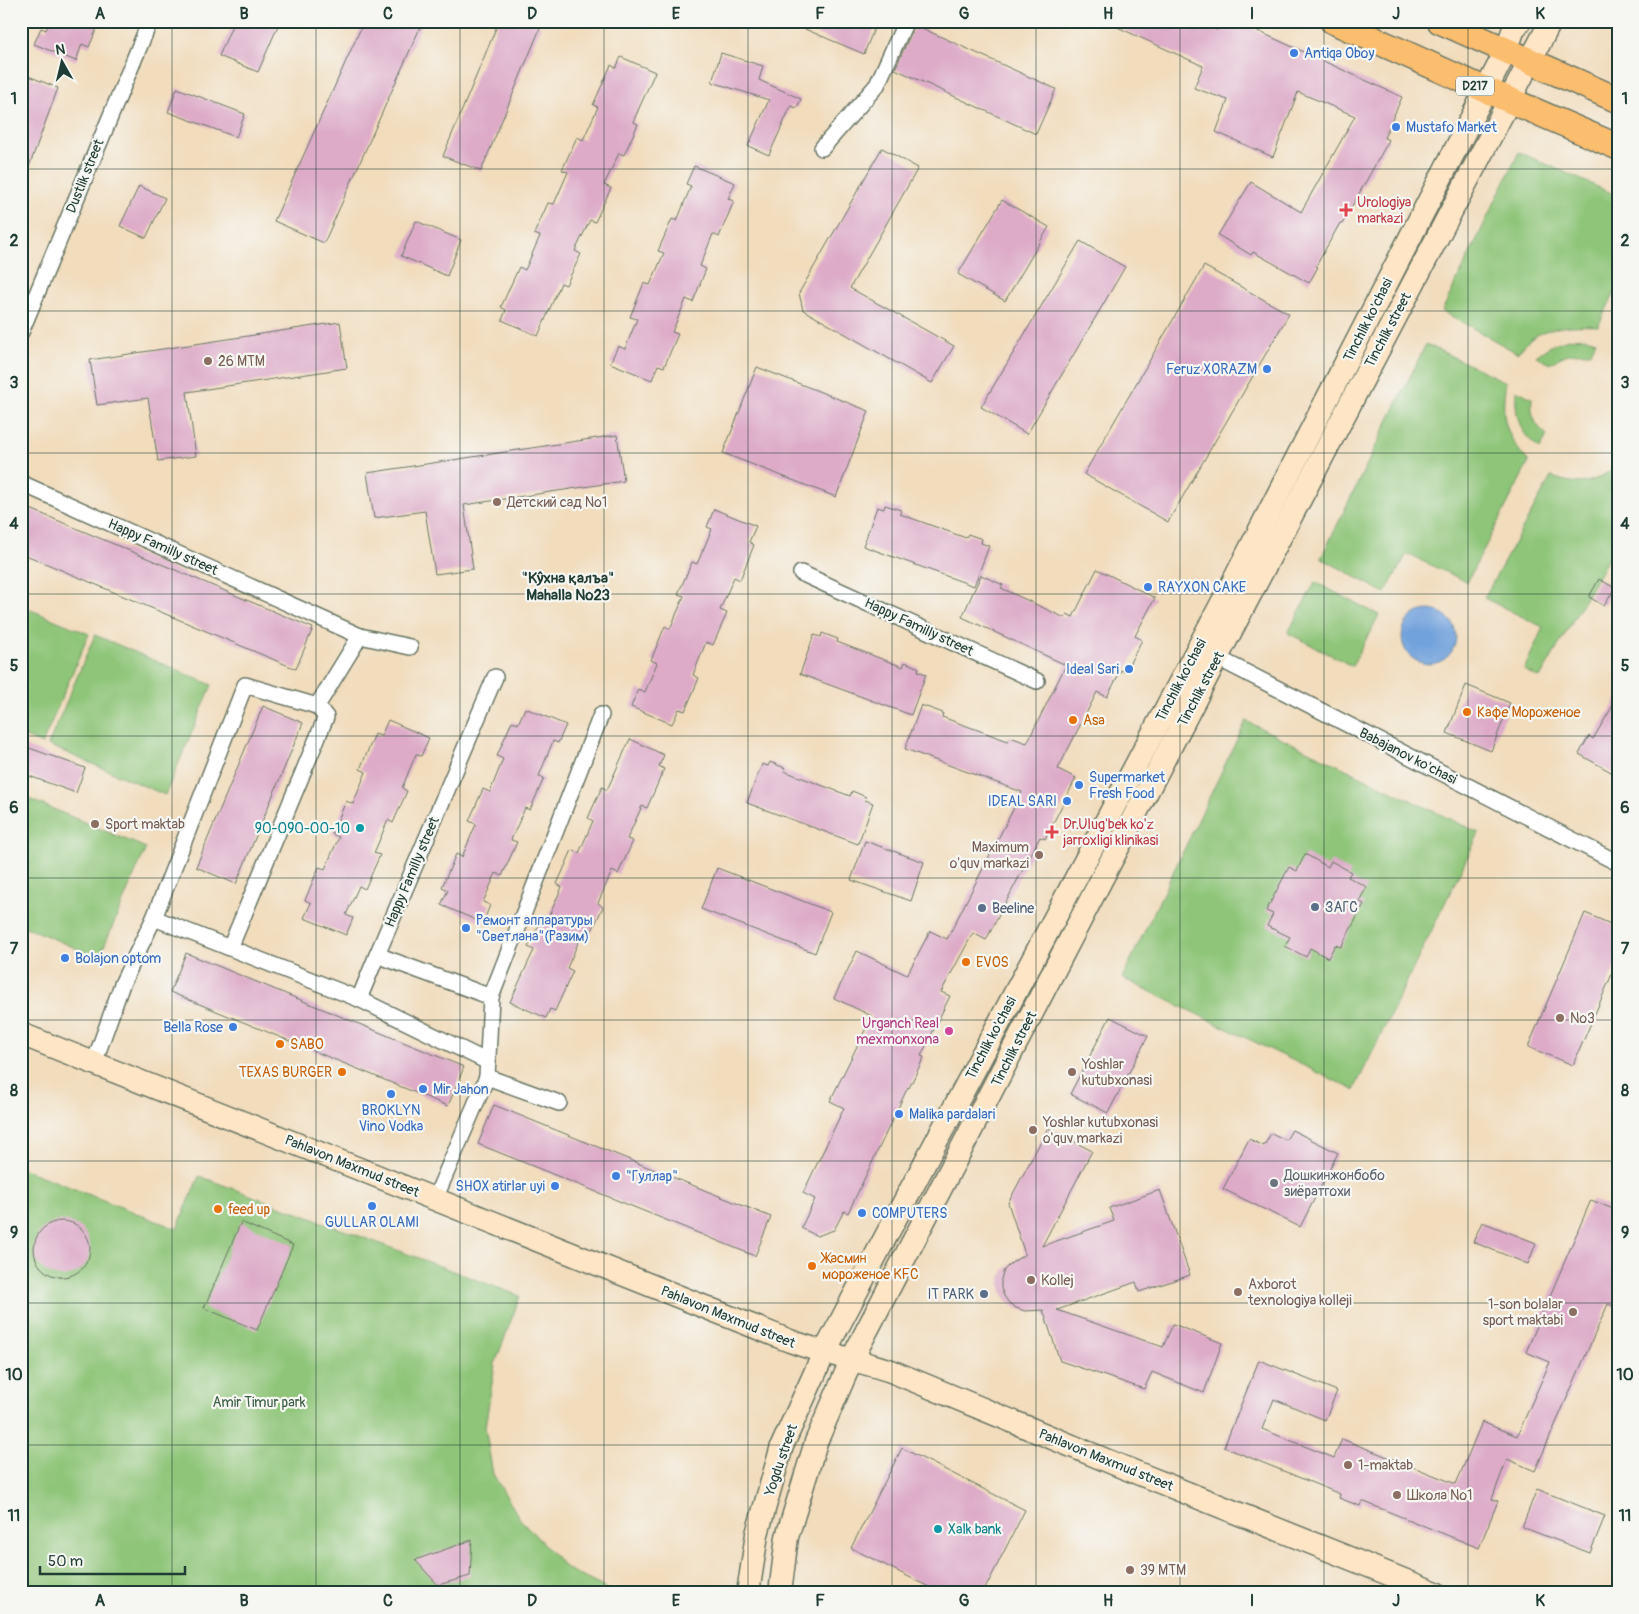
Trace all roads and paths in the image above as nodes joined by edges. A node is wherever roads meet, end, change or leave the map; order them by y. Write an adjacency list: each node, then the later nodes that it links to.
1 (150, 21): 14 (street, Dustlik street)
2 (906, 21): 13 (street)
3 (1333, 21): 9 (main road, D217)
4 (1440, 21): 7 (main road)
5 (1520, 21): 7 (main road, Tinchlik ko'chasi)
6 (1551, 21): 8 (main road, Tinchlik street)
7 (1506, 51): 8 (main road); 9 (main road, Tinchlik ko'chasi)
8 (1529, 61): 10 (main road, Tinchlik street); 11 (main road)
9 (1486, 90): 10 (main road, D217); 19 (main road, Tinchlik ko'chasi)
10 (1509, 100): 12 (main road, D217); 19 (main road, Tinchlik street)
11 (1618, 100)
12 (1618, 147)
13 (822, 148)
14 (21, 332)
15 (21, 483): 17 (street, Happy Familly street)
16 (801, 573): 21 (street, Happy Familly street)
17 (360, 636): 18 (street, Happy Familly street); 22 (street)
18 (410, 647)
19 (1207, 653): 24 (street, Babajanov ko'chasi); 36 (main road, Tinchlik ko'chasi); 37 (main road, Tinchlik street)
20 (495, 677): 27 (street, Happy Familly street)
21 (1038, 681)
22 (318, 706): 25 (street); 26 (street)
23 (601, 715): 28 (street)
24 (1618, 863)
25 (154, 918): 26 (street); 32 (street)
26 (230, 948): 29 (street)
27 (377, 955): 28 (street); 29 (street, Happy Familly street)
28 (491, 997): 31 (street)
29 (359, 999): 31 (street)
30 (21, 1034): 32 (main road, Pahlavon Maxmud street)
31 (488, 1062): 33 (street)
32 (94, 1063): 35 (main road, Pahlavon Maxmud street)
33 (487, 1077): 34 (street); 35 (street)
34 (559, 1103)
35 (435, 1200): 36 (main road, Pahlavon Maxmud street)
36 (829, 1344): 37 (main road, Pahlavon Maxmud street); 38 (main road, Yogdu street)
37 (852, 1359): 39 (main road, Yogdu street); 40 (main road, Pahlavon Maxmud street)
38 (748, 1593)
39 (780, 1593)
40 (1436, 1593)

